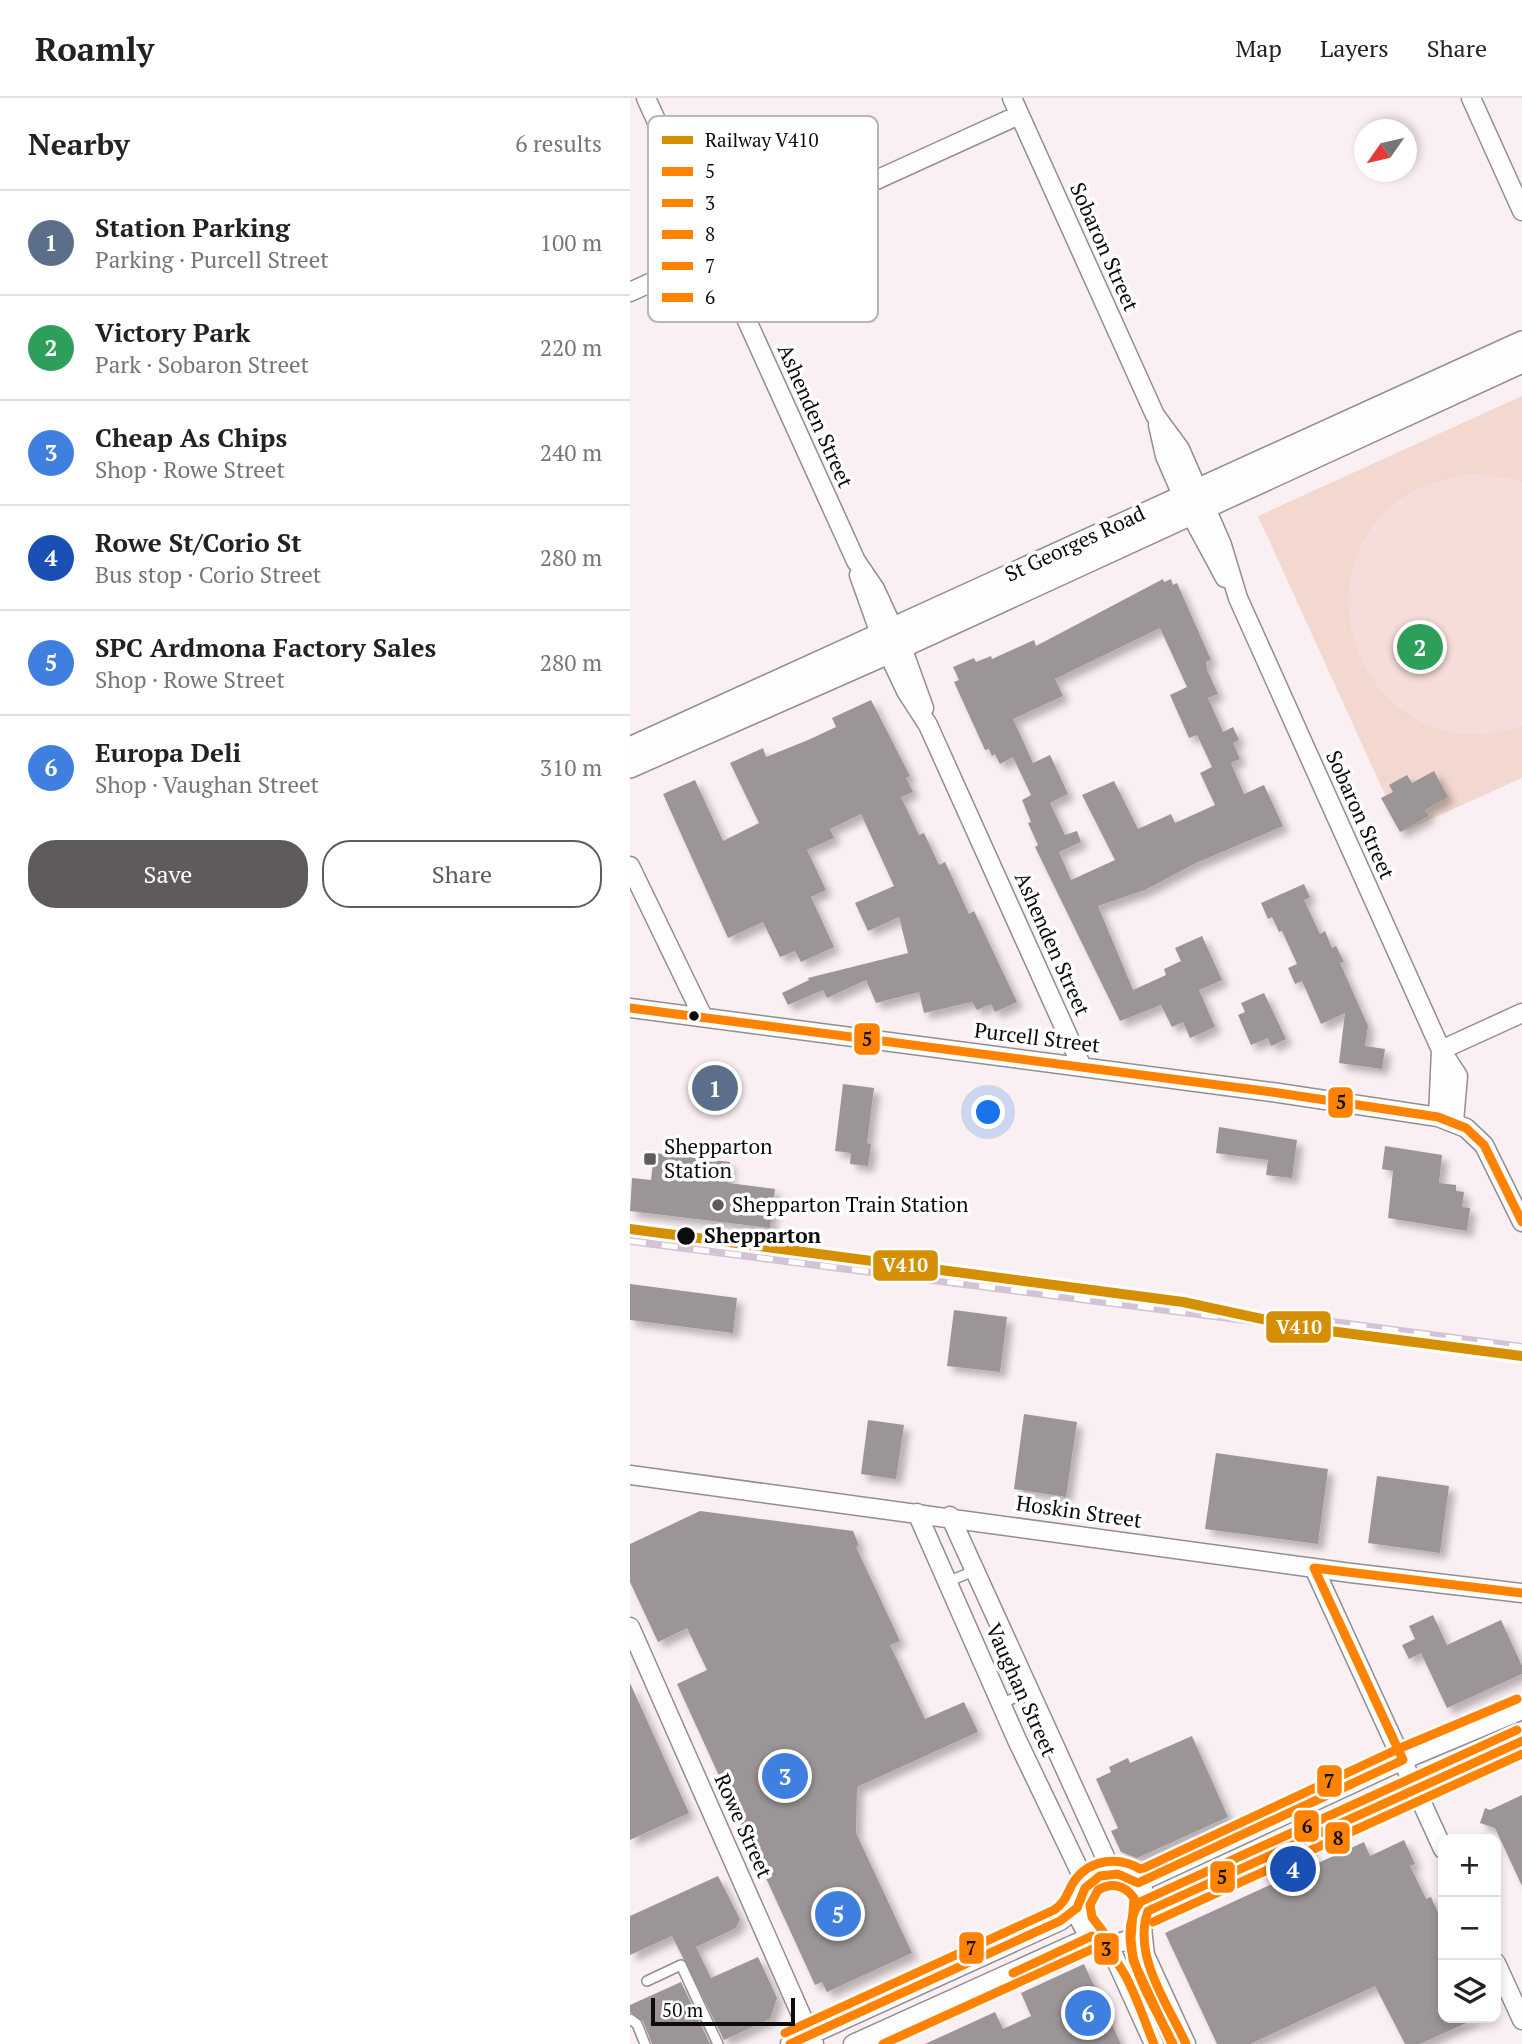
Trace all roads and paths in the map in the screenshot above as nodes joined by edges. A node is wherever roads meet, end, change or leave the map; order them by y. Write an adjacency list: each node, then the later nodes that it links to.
1 (646, 98): 5 (street, Ashenden Street)
2 (1012, 98): 4 (street, Sobaron Street)
3 (1471, 98): 7 (street)
4 (1019, 115): 6 (street); 13 (street, Sobaron Street)
5 (654, 116)
6 (878, 179)
7 (1522, 211)
8 (648, 284): 9 (street)
9 (630, 292)
10 (748, 322): 16 (street, Ashenden Street)
11 (1509, 358): 12 (street, St Georges Road)
12 (1283, 461): 13 (street, St Georges Road); 14 (street, St Georges Road)
13 (1189, 491): 14 (street); 15 (street, St Georges Road)
14 (1198, 512): 15 (street, St Georges Road); 25 (street, Sobaron Street)
15 (1113, 538): 16 (street, St Georges Road)
16 (891, 641): 17 (street, St Georges Road); 26 (street, Ashenden Street)
17 (691, 731): 18 (street, St Georges Road); 19 (street, St Georges Road)
18 (630, 748)
19 (630, 767)
20 (630, 856): 21 (street)
21 (633, 870): 24 (street)
22 (630, 1008): 24 (street, Purcell Street)
23 (1522, 1013): 25 (street)
24 (703, 1017): 26 (street, Purcell Street)
25 (1441, 1050): 27 (street, Sobaron Street)
26 (1082, 1067): 27 (street, Purcell Street)
27 (1446, 1119): 28 (street)
28 (1522, 1222)
29 (630, 1475): 30 (street, Hoskin Street)
30 (917, 1513): 31 (street, Hoskin Street); 34 (street, Vaughan Street)
31 (950, 1516): 32 (street, Hoskin Street); 33 (street, Vaughan Street)
32 (1314, 1568): 35 (street, Hoskin Street); 41 (street)
33 (974, 1571): 34 (lane); 37 (street, Vaughan Street)
34 (947, 1582): 38 (street, Vaughan Street)
35 (1522, 1593)
36 (630, 1627): 54 (street, Rowe Street)
37 (1029, 1691): 38 (lane); 44 (street, Vaughan Street)
38 (1001, 1704): 45 (street, Vaughan Street)
39 (1522, 1710): 41 (street)
40 (1522, 1741): 42 (street)
41 (1403, 1760): 42 (street); 46 (street)
42 (1417, 1791): 43 (street); 48 (street)
43 (1438, 1838)
44 (1115, 1872): 45 (street); 46 (street)
45 (1086, 1884): 47 (street)
46 (1138, 1884): 48 (street)
47 (1077, 1908): 49 (street); 54 (street)
48 (1145, 1919): 49 (street); 60 (street)
49 (1097, 1939): 58 (street); 59 (street)
50 (1501, 1974): 53 (street)
51 (647, 1981): 56 (lane)
52 (630, 2020): 55 (lane)
53 (1522, 2020)
54 (812, 2039): 57 (street)
55 (645, 2044)
56 (718, 2044)
57 (790, 2044)
58 (853, 2044)
59 (1154, 2044)
60 (1186, 2044)

